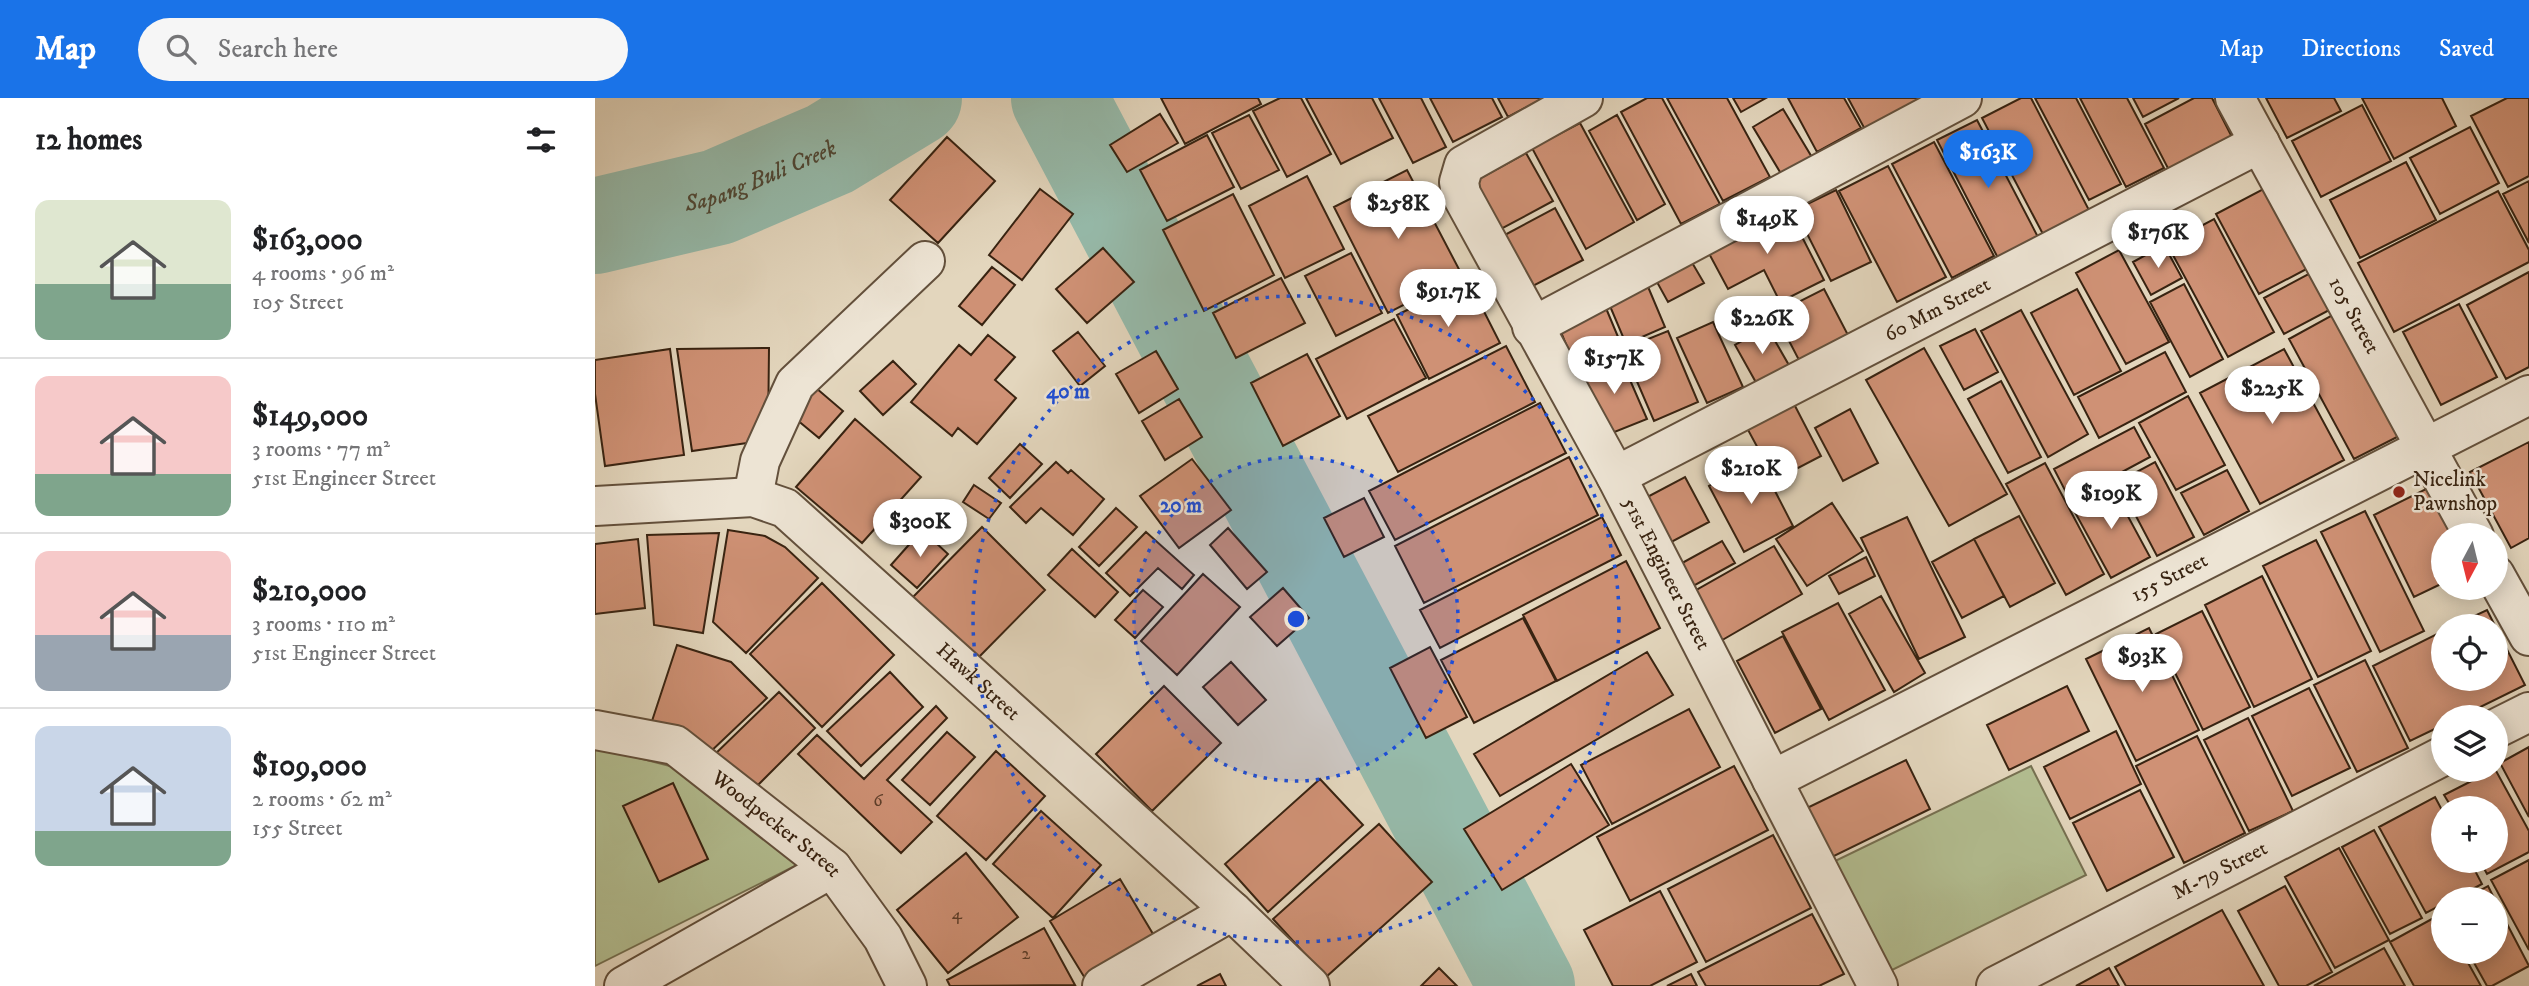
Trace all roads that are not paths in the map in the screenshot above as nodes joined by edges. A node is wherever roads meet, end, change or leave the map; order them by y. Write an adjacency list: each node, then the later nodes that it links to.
1 (1583, 98): 6 (street, 51st Engineer Street)
2 (1962, 98): 6 (street)
3 (2235, 98): 4 (street, 105 Street)
4 (2260, 143): 8 (street, 105 Street); 9 (street, 60 Mm Street)
5 (925, 261): 10 (street)
6 (1532, 327): 9 (street, 51st Engineer Street)
7 (2529, 395): 8 (street, 155 Street)
8 (2426, 447): 12 (street, 105 Street); 19 (street, 155 Street)
9 (1616, 475): 19 (street, 51st Engineer Street)
10 (753, 497): 11 (street, Hawk Street); 21 (street, Hawk Street)
11 (595, 506)
12 (2467, 523)
13 (2508, 598): 14 (street)
14 (2529, 636)
15 (2529, 712): 16 (street)
16 (2508, 722)
17 (595, 730): 20 (street, Woodpecker Street)
18 (2431, 762): 27 (street, M-79 Street)
19 (1772, 780): 26 (street, 51st Engineer Street)
20 (832, 868): 22 (street); 23 (street, Woodpecker Street)
21 (1232, 911): 24 (street); 25 (street, Hawk Street)
22 (624, 986)
23 (907, 986)
24 (1102, 986)
25 (1310, 986)
26 (1878, 986)
27 (1996, 986)

